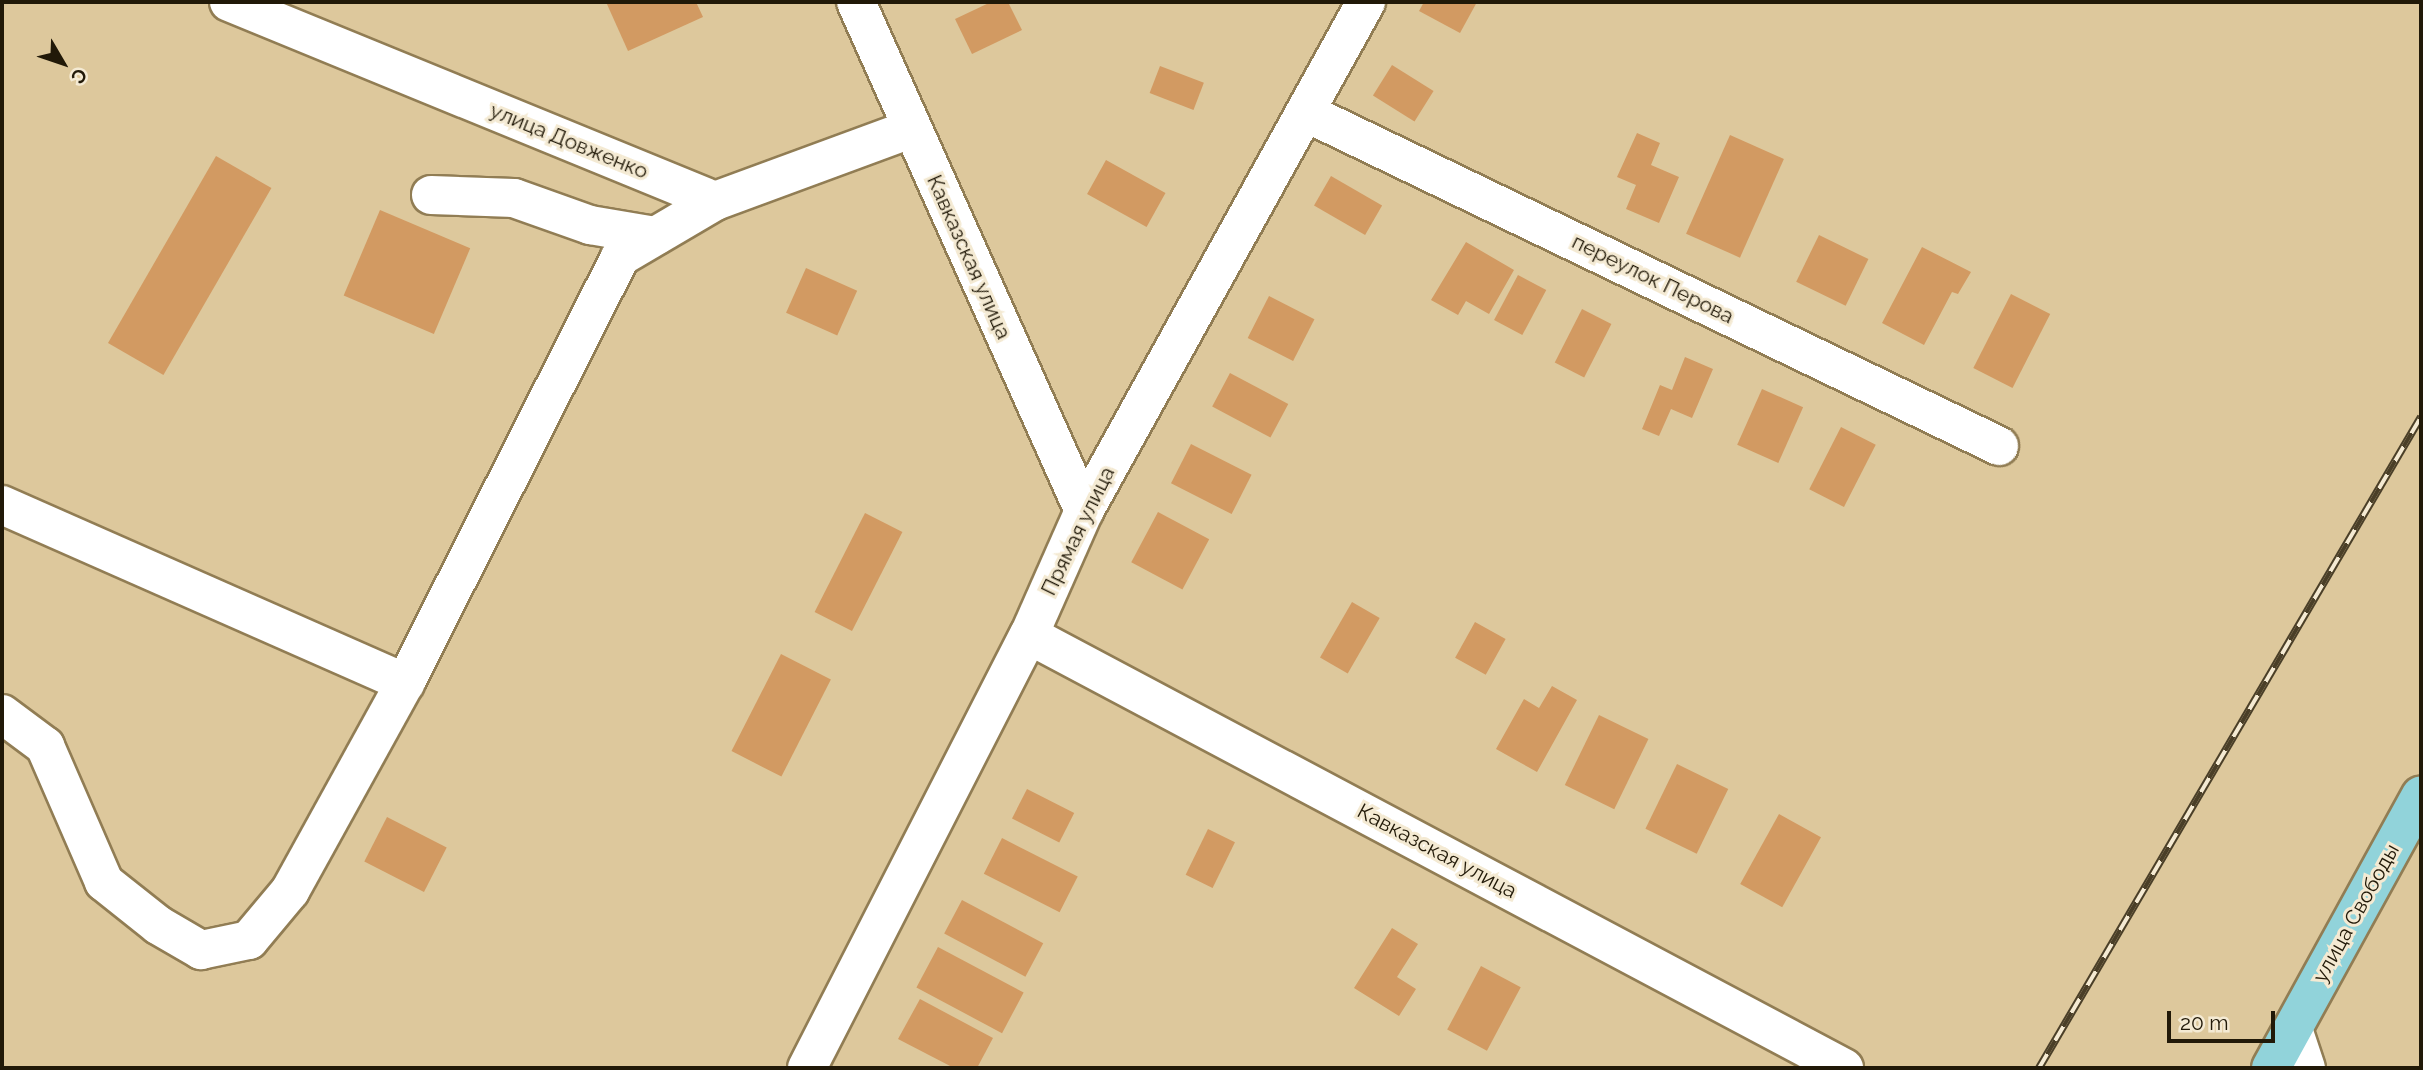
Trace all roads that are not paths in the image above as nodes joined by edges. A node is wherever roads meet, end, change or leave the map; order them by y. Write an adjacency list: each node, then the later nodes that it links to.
1 (229, 2): 7 (street, улица Довженко)
2 (856, 2): 5 (street, Кавказская улица)
3 (1366, 2): 4 (street, Прямая улица)
4 (1307, 113): 9 (street, переулок Перова); 11 (street, Прямая улица)
5 (911, 129): 7 (street); 11 (street, Кавказская улица)
6 (431, 195): 8 (street)
7 (715, 201): 8 (street)
8 (655, 236): 13 (street)
9 (1999, 446)
10 (2, 505): 13 (street)
11 (1084, 511): 12 (street, Прямая улица)
12 (1029, 635): 17 (street, Прямая улица); 18 (street, Кавказская улица)
13 (405, 683): 14 (street)
14 (2, 714)
15 (2421, 795): 16 (main road, улица Свободы)
16 (2293, 1029): 19 (main road, улица Свободы); 20 (street)
17 (807, 1068)
18 (1844, 1068)
19 (2272, 1068)
20 (2306, 1068)

